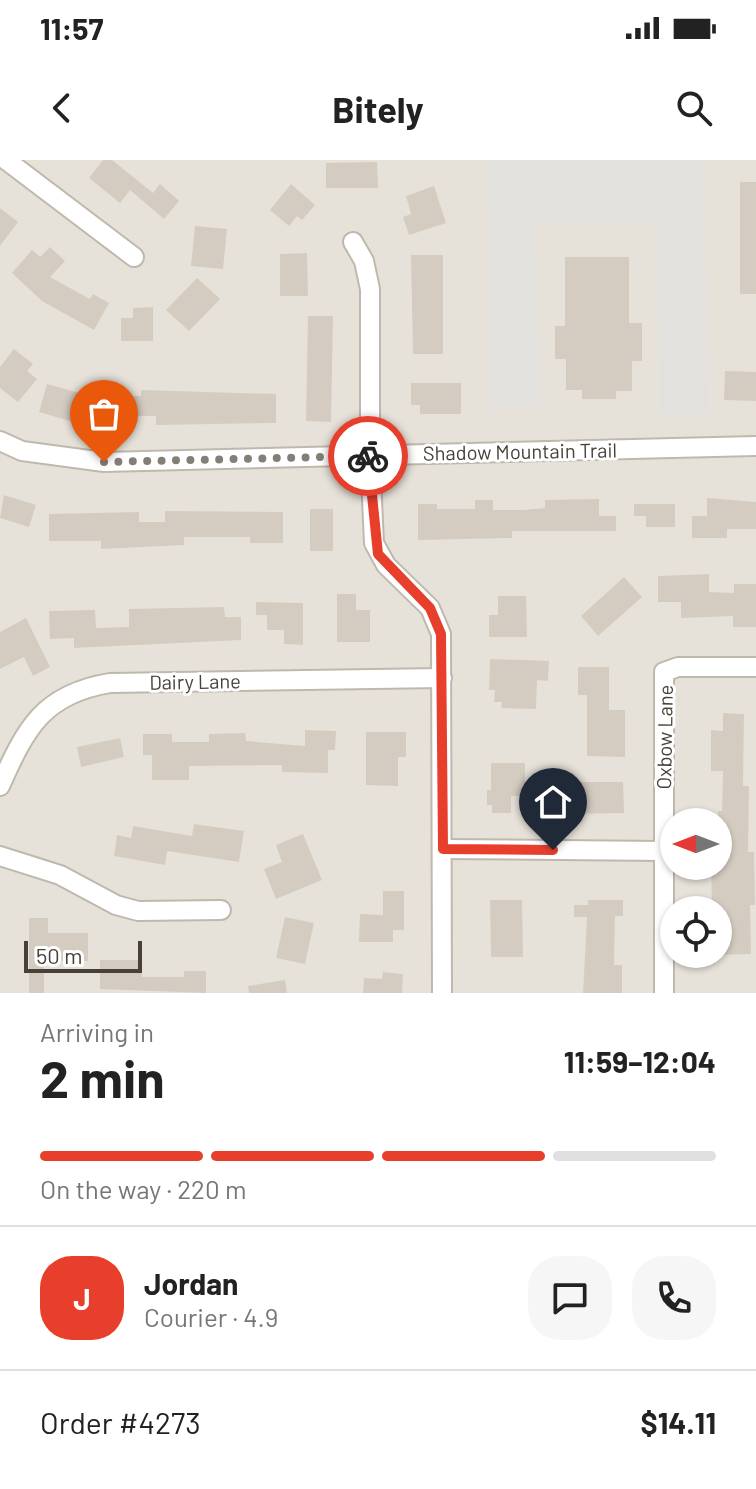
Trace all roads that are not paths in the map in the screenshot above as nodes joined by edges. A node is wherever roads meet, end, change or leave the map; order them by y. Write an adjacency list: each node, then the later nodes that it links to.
1 (6, 160): 3 (street)
2 (353, 242): 6 (street)
3 (134, 257)
4 (0, 441): 6 (street, Shadow Mountain Trail)
5 (756, 446): 6 (street, Shadow Mountain Trail)
6 (370, 456): 8 (street)
7 (756, 667): 10 (street, Oxbow Lane)
8 (442, 678): 9 (street, Dairy Lane); 11 (street)
9 (0, 786)
10 (662, 808)
11 (443, 849): 12 (street); 16 (street)
12 (660, 851)
13 (0, 856): 15 (street)
14 (662, 880): 17 (street, Oxbow Lane)
15 (221, 910)
16 (442, 993)
17 (664, 993)

